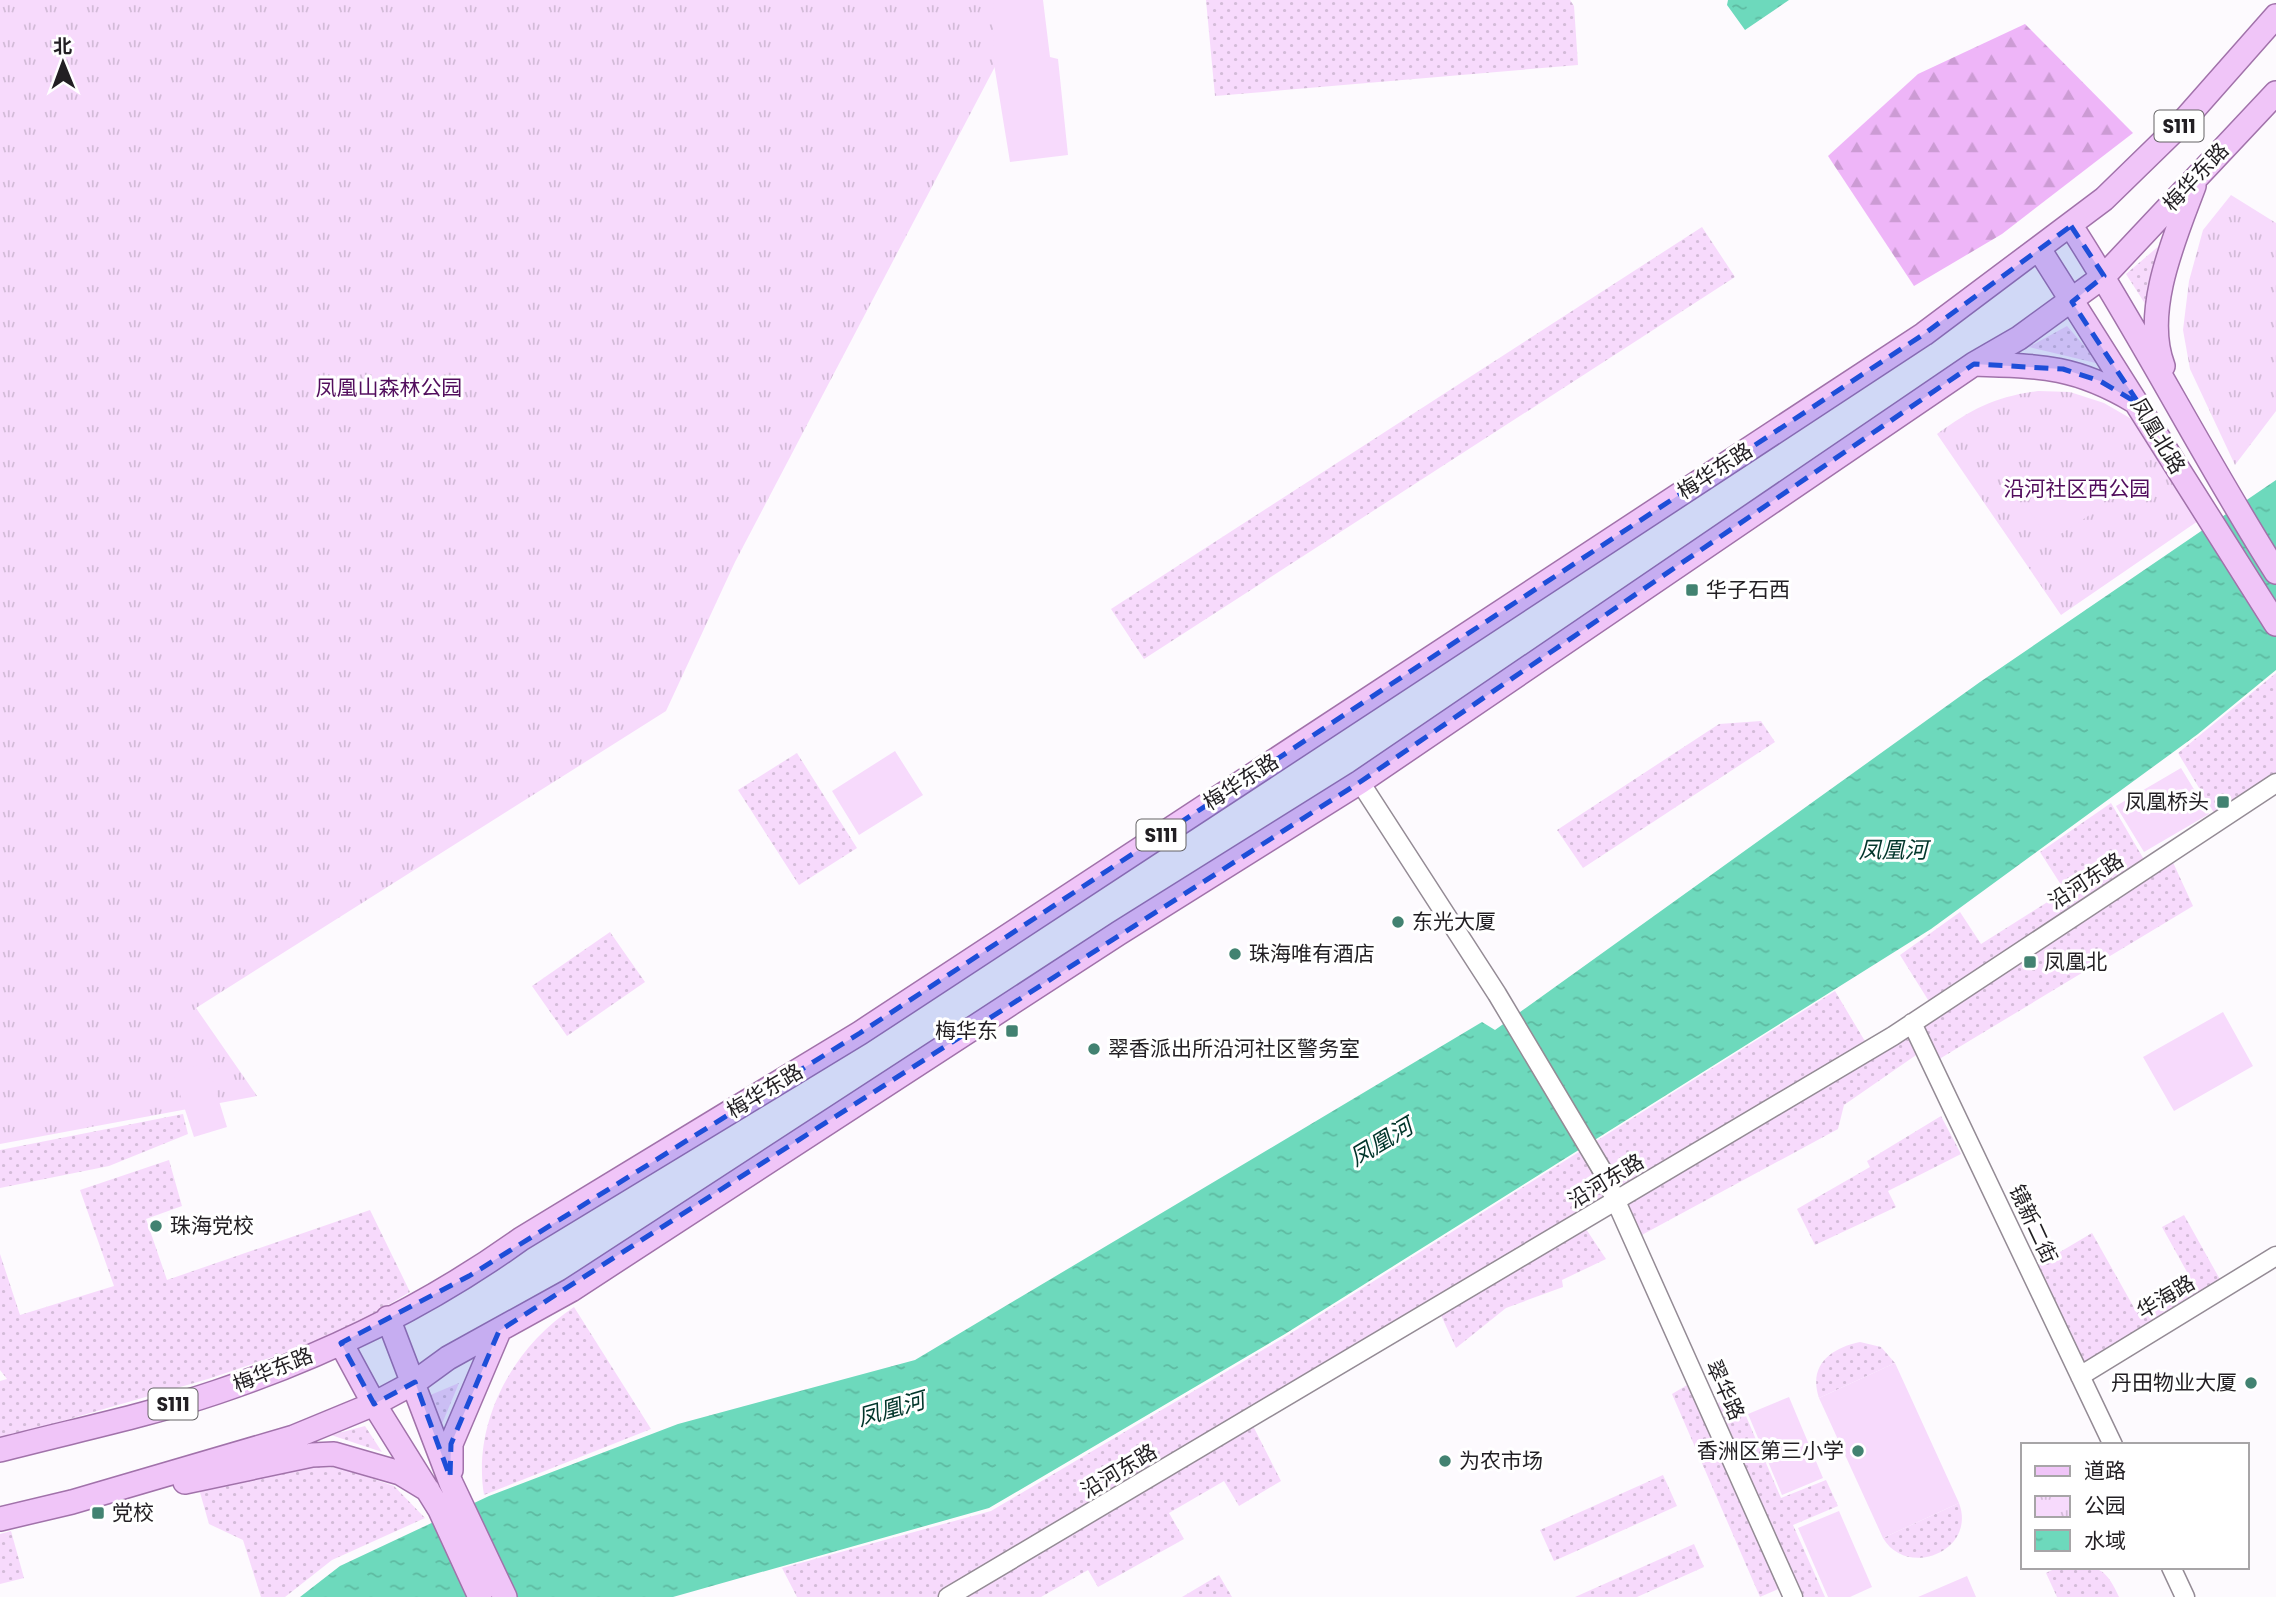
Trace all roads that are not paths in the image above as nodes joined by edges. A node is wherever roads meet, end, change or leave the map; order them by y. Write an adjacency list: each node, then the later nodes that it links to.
1 (2276, 16): 4 (main road, 梅华东路 / S111)
2 (2276, 93): 3 (main road, 梅华东路 / S111)
3 (2198, 173): 6 (main road, 梅华东路 / S111); 9 (main road)
4 (2071, 226): 5 (main road, 梅华东路 / S111); 6 (main road, 凤凰北路)
5 (2039, 249): 7 (main road, 凤凰北路); 18 (main road, 梅华东路 / S111)
6 (2104, 276): 7 (main road, 梅华东路 / S111); 9 (main road, 凤凰北路)
7 (2073, 302): 8 (main road, 梅华东路 / S111); 10 (main road, 凤凰北路)
8 (1974, 365): 10 (main road); 13 (main road, 梅华东路 / S111)
9 (2174, 395): 11 (main road, 凤凰北路)
10 (2139, 404): 12 (main road, 凤凰北路)
11 (2276, 572)
12 (2276, 624)
13 (1360, 782): 16 (street, 翠华路); 19 (main road, 梅华东路 / S111)
14 (2276, 783): 15 (street, 沿河东路)
15 (1912, 1023): 16 (street, 沿河东路); 21 (street, 镜新二街)
16 (1616, 1202): 34 (street, 沿河东路); 35 (street, 翠华路)
17 (2276, 1256): 21 (street, 华海路)
18 (388, 1318): 20 (main road, 梅华东路 / S111); 22 (main road)
19 (499, 1331): 22 (main road, 梅华东路 / S111); 26 (main road)
20 (341, 1343): 23 (main road); 25 (main road, 梅华东路 / S111)
21 (2080, 1376): 24 (street, 镜新二街)
22 (415, 1382): 23 (main road, 梅华东路 / S111); 26 (main road)
23 (374, 1404): 27 (main road, 梅华东路 / S111); 28 (main road)
24 (2112, 1443)
25 (0, 1450)
26 (450, 1477): 29 (main road)
27 (122, 1486): 28 (main road); 30 (main road, 梅华东路 / S111)
28 (428, 1490): 29 (main road)
29 (449, 1506): 32 (main road); 33 (main road)
30 (0, 1519)
31 (2172, 1569): 36 (street)
32 (480, 1597)
33 (505, 1597)
34 (948, 1597)
35 (1793, 1597)
36 (2185, 1597)

